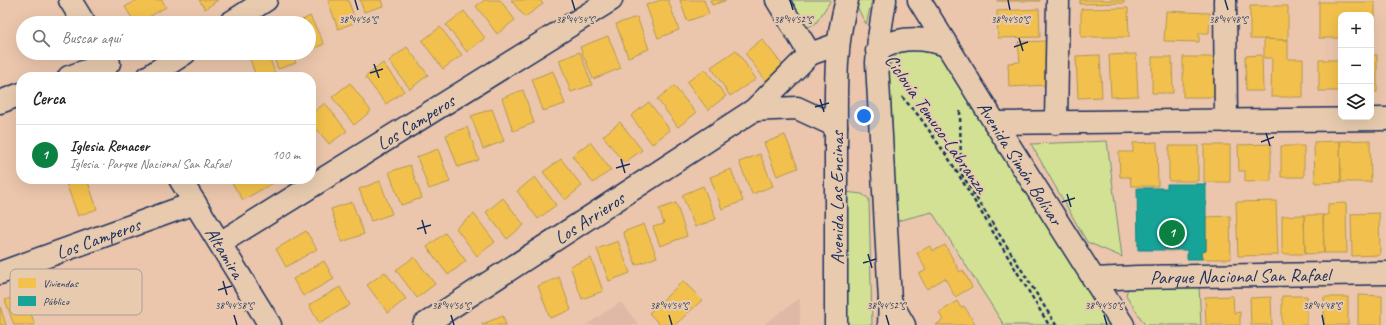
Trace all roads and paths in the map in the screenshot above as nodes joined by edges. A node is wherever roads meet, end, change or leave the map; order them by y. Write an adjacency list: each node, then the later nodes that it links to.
1 (70, 0): 10 (street)
2 (266, 0): 11 (street)
3 (611, 0): 30 (street, Los Camperos)
4 (777, 0): 15 (street)
5 (847, 0): 12 (street, Avenida Las Encinas)
6 (885, 0): 14 (street)
7 (919, 0): 13 (street, Avenida Simón Bolívar)
8 (1058, 0): 28 (street)
9 (1225, 0): 26 (street)
10 (80, 16)
11 (241, 16)
12 (838, 44): 15 (street, Los Arrieros); 29 (street, Avenida Las Encinas)
13 (946, 45): 14 (street); 27 (street, Avenida Simón Bolívar)
14 (877, 51): 40 (street)
15 (810, 54): 23 (street, Los Arrieros)
16 (174, 60): 19 (street)
17 (110, 64): 18 (street)
18 (85, 72)
19 (156, 72)
20 (898, 93): 46 (path, Ciclovía Temuco-Labranza)
21 (16, 96): 22 (street)
22 (0, 102)
23 (754, 110): 29 (street); 42 (street, Los Arrieros)
24 (960, 110): 47 (path)
25 (1386, 118): 26 (street)
26 (1226, 121): 28 (street)
27 (995, 123): 28 (street); 39 (street, Avenida Simón Bolívar)
28 (1056, 123)
29 (836, 126): 43 (street, Avenida Las Encinas)
30 (316, 183)
31 (183, 184): 33 (street, Altamira)
32 (315, 184): 34 (street, Los Camperos)
33 (195, 203): 34 (street, Altamira); 36 (street, Los Camperos)
34 (220, 243): 41 (street, Altamira)
35 (10, 269): 37 (street, Los Camperos)
36 (11, 269)
37 (0, 273)
38 (1386, 273): 39 (street, Parque Nacional San Rafael)
39 (1094, 279): 48 (street, Avenida Simón Bolívar)
40 (890, 301): 44 (street); 45 (street)
41 (270, 325)
42 (424, 325)
43 (836, 325)
44 (890, 325)
45 (904, 325)
46 (1049, 325)
47 (1056, 325)
48 (1123, 325)

